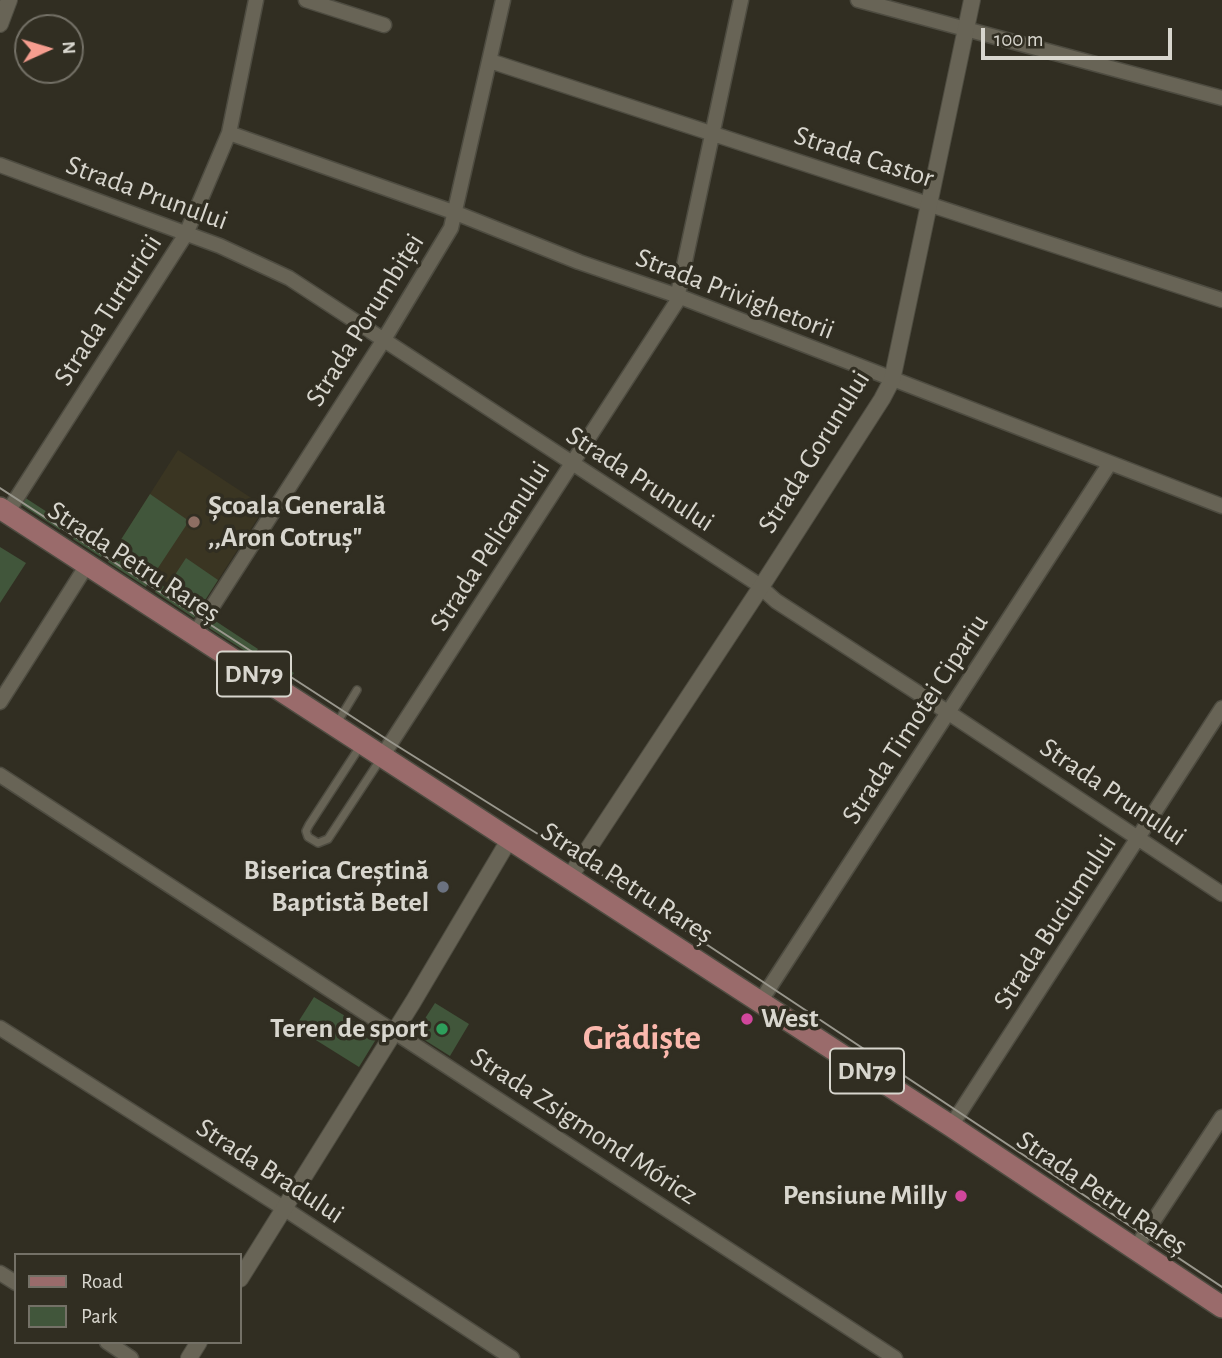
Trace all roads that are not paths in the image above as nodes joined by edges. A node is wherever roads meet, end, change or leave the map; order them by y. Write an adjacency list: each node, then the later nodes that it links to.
1 (9, 0): 8 (street)
2 (256, 0): 13 (street, Strada Turturicii)
3 (306, 0): 9 (street)
4 (503, 0): 11 (street, Strada Porumbiței)
5 (741, 0): 14 (street, Strada Pelicanului)
6 (858, 0): 10 (street)
7 (972, 0): 10 (street, Strada Gorunului)
8 (0, 24)
9 (384, 25)
10 (966, 28): 12 (street); 16 (street, Strada Gorunului)
11 (490, 61): 14 (street, Strada Castor); 17 (street, Strada Porumbiței)
12 (1222, 97)
13 (229, 133): 17 (street, Strada Privighetorii); 18 (street, Strada Turturicii)
14 (714, 133): 16 (street, Strada Castor); 19 (street, Strada Pelicanului)
15 (0, 164): 18 (street, Strada Prunului)
16 (927, 204): 20 (street, Strada Castor); 22 (street, Strada Gorunului)
17 (456, 213): 19 (street, Strada Privighetorii); 21 (street, Strada Porumbiței)
18 (186, 234): 21 (street, Strada Prunului); 26 (street, Strada Turturicii)
19 (678, 296): 22 (street, Strada Privighetorii); 24 (street, Strada Pelicanului)
20 (1222, 300)
21 (383, 341): 24 (street, Strada Prunului); 29 (street, Strada Porumbiței)
22 (892, 380): 23 (street, Strada Privighetorii); 28 (street, Strada Gorunului)
23 (1110, 463): 25 (street, Strada Privighetorii); 33 (street, Strada Timotei Cipariu)
24 (572, 466): 28 (street, Strada Prunului); 36 (street, Strada Pelicanului)
25 (1222, 506)
26 (4, 510): 27 (main road, Strada Petru Rareș / DN79)
27 (87, 565): 29 (main road, Strada Petru Rareș / DN79); 31 (street)
28 (761, 587): 33 (street, Strada Prunului); 40 (street, Strada Gorunului)
29 (194, 635): 34 (main road, Strada Petru Rareș / DN79)
30 (357, 690): 34 (lane)
31 (0, 702)
32 (1222, 708): 38 (street, Strada Buciumului)
33 (949, 713): 38 (street, Strada Prunului); 42 (street, Strada Timotei Cipariu)
34 (334, 726): 35 (main road, Strada Petru Rareș / DN79)
35 (361, 744): 36 (main road, Strada Petru Rareș / DN79); 36 (lane)
36 (381, 758): 39 (main road, Strada Petru Rareș / DN79)
37 (0, 775): 44 (street, Strada Zsigmond Móricz)
38 (1138, 838): 41 (street, Strada Prunului); 46 (street, Strada Buciumului)
39 (509, 840): 40 (main road, Strada Petru Rareș / DN79); 44 (street)
40 (569, 878): 42 (main road, Strada Petru Rareș / DN79)
41 (1222, 894)
42 (760, 1002): 46 (main road, Strada Petru Rareș / DN79)
43 (0, 1028): 47 (street, Strada Bradului)
44 (395, 1032): 47 (street); 54 (street, Strada Zsigmond Móricz)
45 (1222, 1117): 48 (street)
46 (951, 1126): 48 (main road, Strada Petru Rareș / DN79)
47 (285, 1209): 49 (street); 53 (street, Strada Bradului)
48 (1135, 1250): 50 (main road, Strada Petru Rareș / DN79)
49 (242, 1276)
50 (1222, 1307)
51 (110, 1344): 52 (street)
52 (131, 1358)
53 (512, 1358)
54 (895, 1358)

